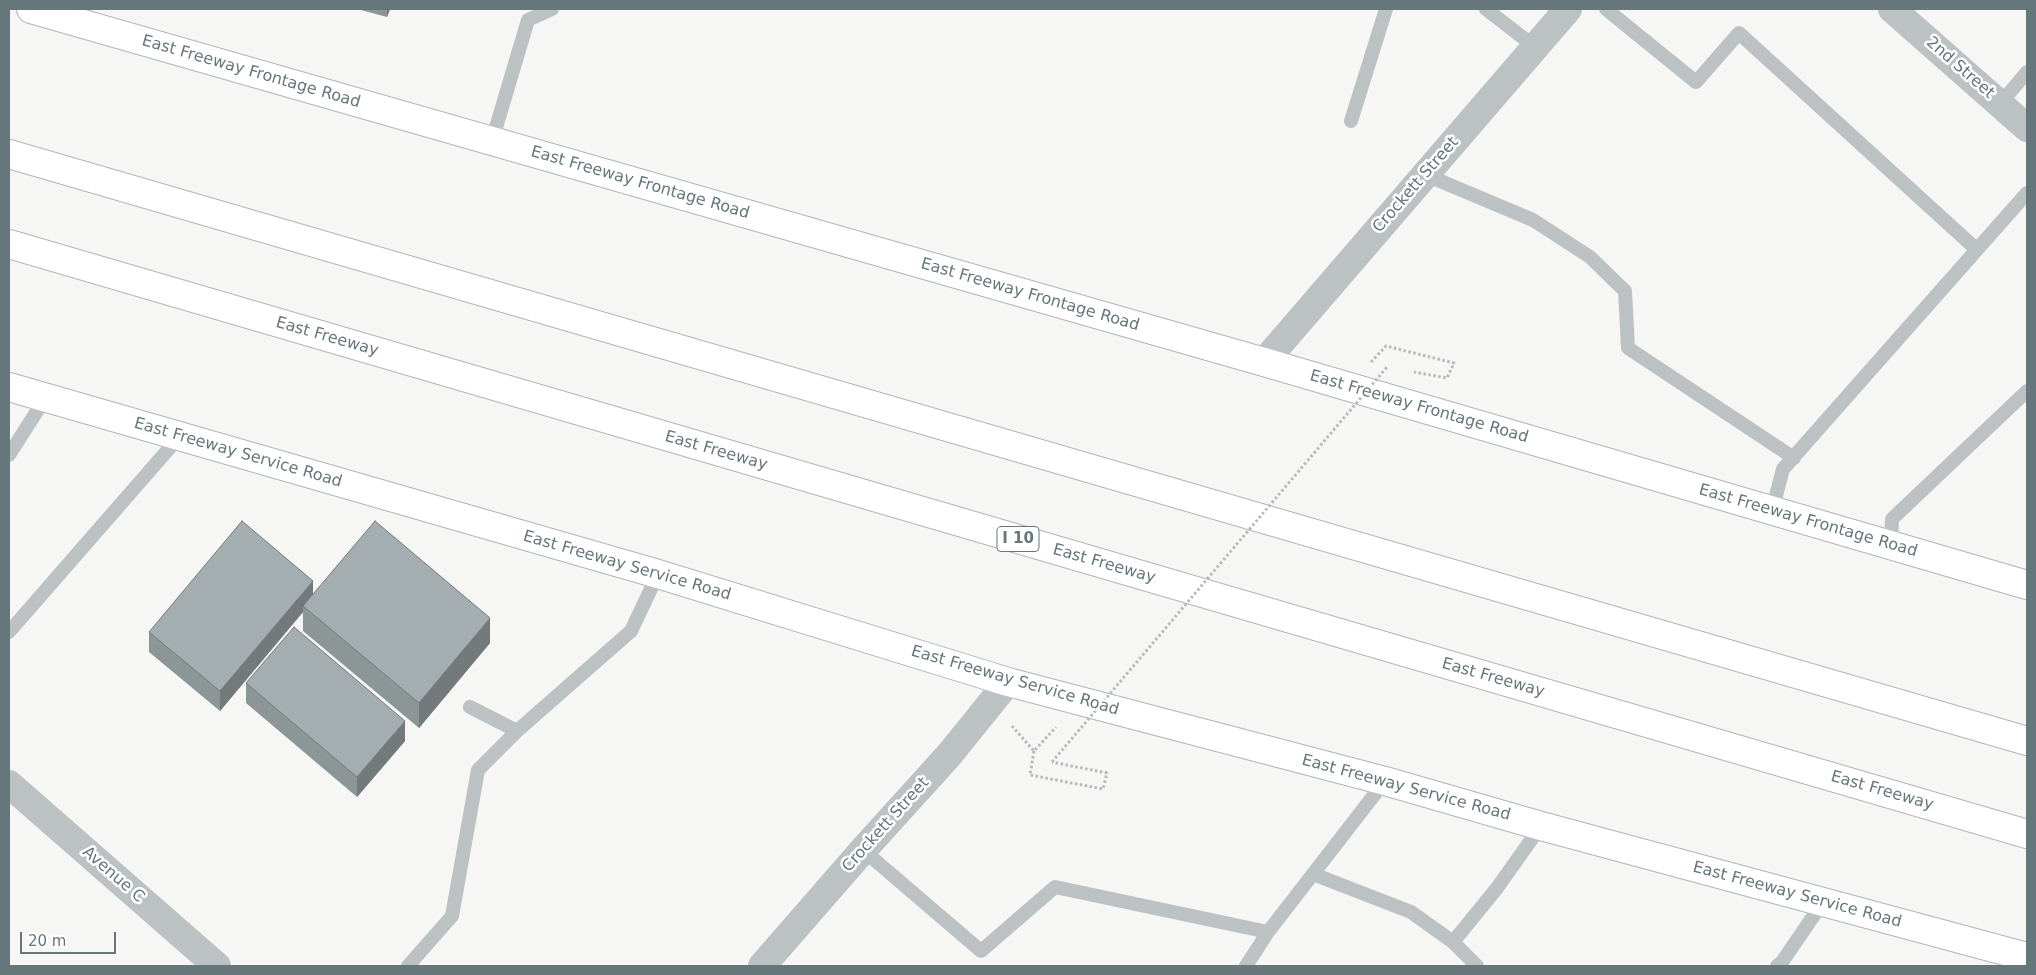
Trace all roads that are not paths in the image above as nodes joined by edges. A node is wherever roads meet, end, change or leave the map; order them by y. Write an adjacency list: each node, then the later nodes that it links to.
1 (31, 9): 13 (main road, East Freeway Frontage Road)
2 (552, 9): 13 (lane)
3 (1386, 9): 11 (lane)
4 (1486, 9): 8 (lane)
5 (1568, 9): 8 (street, Crockett Street)
6 (1606, 9): 18 (lane)
7 (1892, 9): 10 (street, 2nd Street)
8 (1535, 47): 15 (street, Crockett Street)
9 (2027, 72): 10 (lane)
10 (2000, 104): 12 (street, 2nd Street)
11 (1351, 121)
12 (2027, 128)
13 (492, 141): 19 (main road, East Freeway Frontage Road)
14 (9, 154): 34 (main road)
15 (1426, 175): 19 (street, Crockett Street); 25 (lane)
16 (2027, 193): 18 (lane)
17 (9, 244): 38 (main road, East Freeway / I 10)
18 (1976, 249): 25 (lane)
19 (1264, 362): 26 (main road, East Freeway Frontage Road)
20 (9, 387): 22 (main road, East Freeway Service Road)
21 (2027, 391): 27 (lane)
22 (46, 397): 23 (main road, East Freeway Service Road); 24 (lane)
23 (180, 436): 28 (main road, East Freeway Service Road); 30 (lane)
24 (9, 455)
25 (1794, 458): 26 (lane)
26 (1772, 511): 27 (main road, East Freeway Frontage Road)
27 (1891, 545): 29 (main road, East Freeway Frontage Road)
28 (658, 574): 31 (main road, East Freeway Service Road); 33 (lane)
29 (2027, 585)
30 (9, 632)
31 (1008, 682): 35 (main road, East Freeway Service Road); 39 (street, Crockett Street)
32 (470, 707): 33 (lane)
33 (517, 731): 46 (lane)
34 (2027, 741)
35 (1385, 781): 37 (main road, East Freeway Service Road); 40 (lane)
36 (9, 784): 45 (street, Avenue C)
37 (1541, 826): 41 (main road, East Freeway Service Road); 43 (lane)
38 (2027, 834)
39 (863, 850): 42 (lane); 47 (street, Crockett Street)
40 (1313, 874): 42 (lane); 43 (lane)
41 (1823, 902): 44 (main road, East Freeway Service Road); 50 (lane)
42 (1268, 932): 48 (lane)
43 (1453, 942): 49 (lane)
44 (2027, 957)
45 (216, 966)
46 (408, 966)
47 (762, 966)
48 (1246, 966)
49 (1477, 966)
50 (1777, 966)

